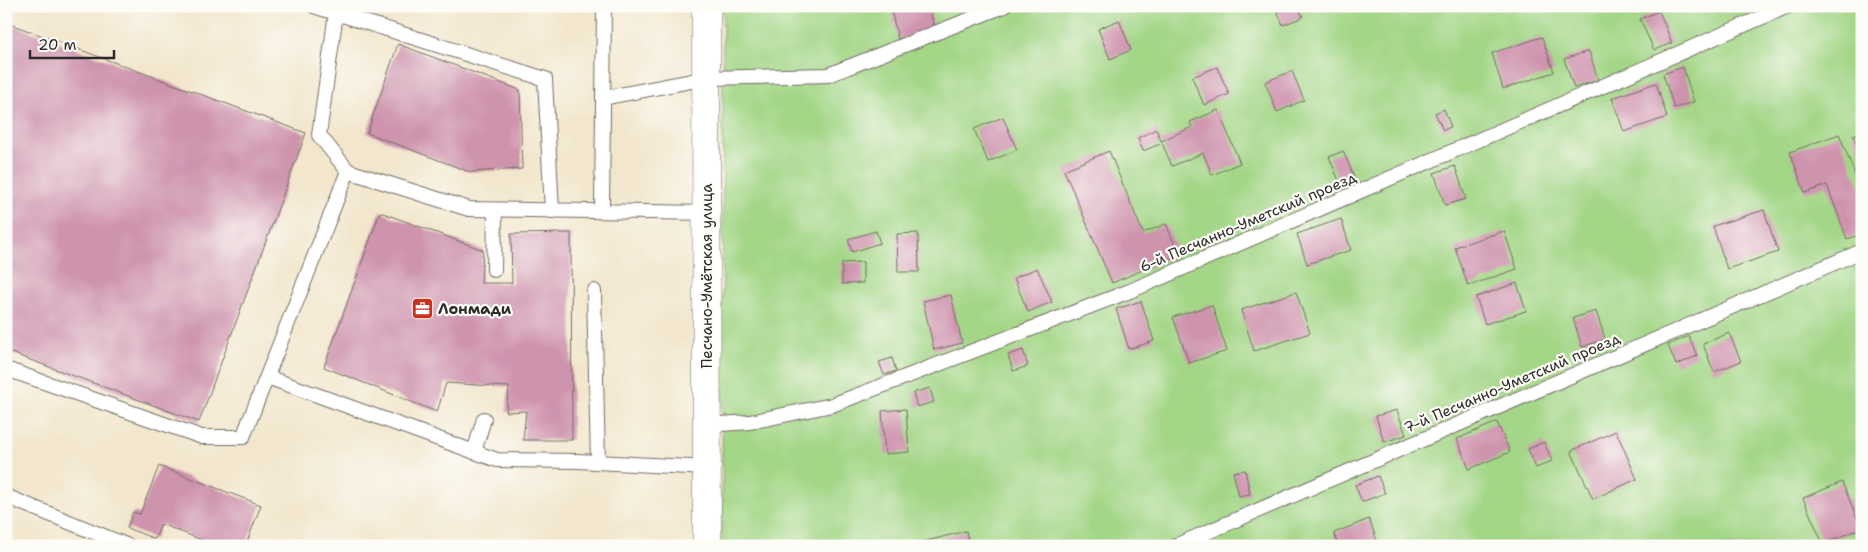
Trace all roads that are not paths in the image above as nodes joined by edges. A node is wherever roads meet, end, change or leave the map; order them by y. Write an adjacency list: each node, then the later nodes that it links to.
1 (314, 6): 6 (lane)
2 (604, 6): 8 (lane)
3 (706, 6): 7 (main road, Песчано-Умётская улица)
4 (1004, 6): 7 (lane)
5 (1788, 6): 20 (lane, 6-й Песчанно-Уметский проезд)
6 (336, 13): 9 (lane); 11 (lane)
7 (707, 78): 8 (lane); 13 (main road, Песчано-Умётская улица)
8 (604, 98): 12 (lane)
9 (348, 171): 10 (lane); 18 (lane)
10 (495, 210): 11 (lane); 15 (lane)
11 (552, 211): 12 (lane)
12 (602, 211): 13 (lane)
13 (707, 213): 20 (main road, Песчано-Умётская улица)
14 (1862, 251): 27 (lane, 7-й Песчанно-Уметский проезд)
15 (494, 270)
16 (594, 292): 22 (lane)
17 (6, 369): 18 (lane)
18 (267, 377): 21 (lane)
19 (484, 419): 21 (lane)
20 (707, 425): 23 (main road, Песчано-Умётская улица)
21 (474, 452): 22 (lane)
22 (598, 462): 23 (lane)
23 (707, 468): 26 (main road, Песчано-Умётская улица)
24 (8, 501): 25 (lane)
25 (128, 546)
26 (707, 546)
27 (1175, 546)

